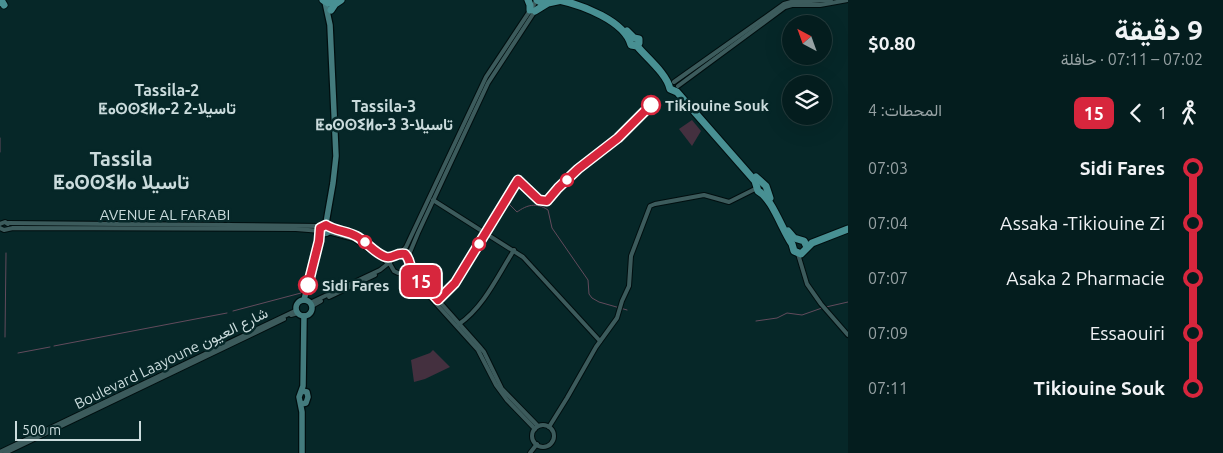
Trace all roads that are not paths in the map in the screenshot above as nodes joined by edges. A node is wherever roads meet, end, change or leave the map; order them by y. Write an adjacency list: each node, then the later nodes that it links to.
1 (341, 0): 10 (highway)
2 (528, 0): 11 (highway)
3 (560, 0): 11 (highway); 13 (highway)
4 (574, 0): 13 (highway)
5 (831, 0): 14 (street)
6 (848, 0): 14 (street)
7 (324, 1): 8 (highway); 12 (main road)
8 (334, 1): 10 (main road)
9 (543, 1): 11 (street)
10 (331, 10): 12 (main road)
11 (532, 11): 16 (street); 23 (street)
12 (330, 20): 20 (main road)
13 (632, 39): 14 (highway)
14 (674, 85): 15 (highway)
15 (760, 189): 21 (highway); 34 (street)
16 (433, 200): 22 (street); 25 (street)
17 (0, 226): 18 (street); 18 (street)
18 (8, 226): 20 (street, AVENUE AL FARABI)
19 (848, 227): 21 (highway)
20 (324, 229): 24 (street); 26 (street); 30 (main road)
21 (800, 246): 33 (street)
22 (514, 250): 32 (street); 34 (street)
23 (401, 253): 24 (street); 25 (street)
24 (392, 257): 26 (street)
25 (408, 258): 27 (street)
26 (389, 263): 28 (street); 30 (street)
27 (410, 266): 29 (street); 32 (street)
28 (392, 270): 29 (street); 30 (street)
29 (404, 272): 32 (street)
30 (309, 303): 31 (main road); 31 (main road)
31 (300, 313): 38 (street, Boulevard Laayoune شارع العيون); 39 (street, Boulevard Laayoune شارع العيون); 40 (main road)
32 (458, 324): 36 (street)
33 (848, 335)
34 (600, 341): 35 (street)
35 (549, 427): 36 (street); 37 (street)
36 (537, 428): 37 (street)
37 (537, 444): 41 (street)
38 (0, 452)
39 (5, 453)
40 (302, 453)
41 (530, 453)

